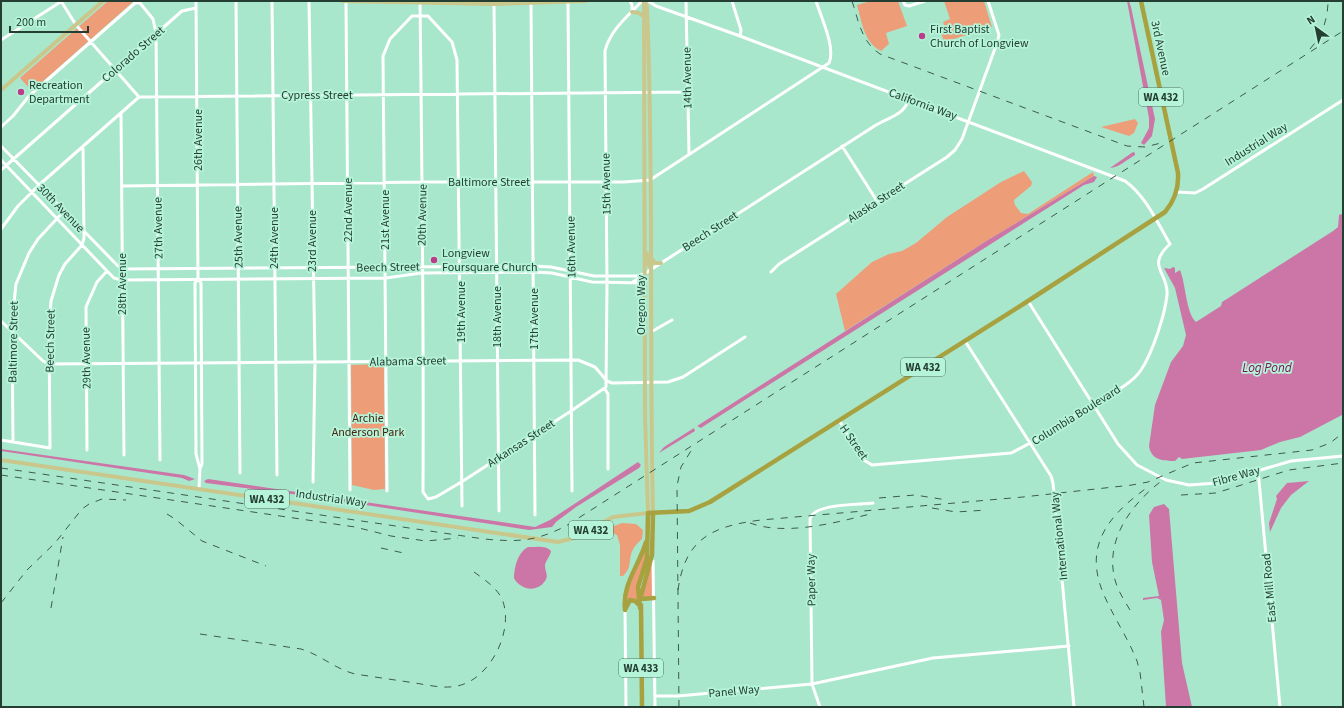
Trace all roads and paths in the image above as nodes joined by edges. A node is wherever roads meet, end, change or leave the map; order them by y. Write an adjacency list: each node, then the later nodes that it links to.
1 (62, 1): 27 (street); 30 (street)
2 (103, 1): 27 (main road)
3 (196, 1): 22 (street, 26th Avenue)
4 (236, 1): 47 (street, 25th Avenue)
5 (272, 1): 45 (street, 24th Avenue)
6 (309, 1): 48 (street, 23rd Avenue)
7 (344, 1): 18 (main road); 46 (street, 22nd Avenue)
8 (586, 1): 19 (main road)
9 (630, 1): 23 (street)
10 (645, 1): 23 (street, 15th Avenue); 25 (main road, Oregon Way); 26 (street, California Way); 36 (main road, Oregon Way)
11 (686, 1): 26 (street, 14th Avenue)
12 (732, 1): 29 (street)
13 (816, 1): 32 (street)
14 (903, 1): 15 (street)
15 (925, 1)
16 (988, 1): 55 (street, Alaska Street)
17 (1141, 1): 83 (highway, 3rd Avenue / WA 432)
18 (420, 2): 21 (main road); 24 (street, 20th Avenue)
19 (568, 2): 20 (main road); 40 (street, 16th Avenue)
20 (531, 3): 21 (main road); 39 (street, 17th Avenue)
21 (494, 4): 38 (street, 18th Avenue)
22 (196, 8): 28 (street, Colorado Street); 51 (street, 26th Avenue)
23 (632, 12): 25 (main road); 41 (street, 15th Avenue)
24 (420, 16): 42 (street, 21st Avenue); 43 (street, 20th Avenue); 44 (street, 19th Avenue)
25 (643, 16): 35 (main road, Oregon Way)
26 (687, 18): 29 (street, California Way); 37 (street, 14th Avenue)
27 (76, 25): 31 (street); 34 (main road)
28 (156, 33): 31 (street, 27th Avenue); 33 (street, Colorado Street); 50 (street, 27th Avenue)
29 (740, 36): 32 (street, California Way)
30 (1, 40)
31 (91, 42): 33 (street); 56 (street)
32 (824, 68): 52 (street, California Way); 60 (street, Baltimore Street)
33 (115, 70): 49 (street); 61 (street, Colorado Street)
34 (1, 90)
35 (643, 92): 36 (street, Cypress Street); 41 (street, Cypress Street); 67 (main road, Oregon Way)
36 (649, 92): 37 (street, Cypress Street); 65 (main road, Oregon Way)
37 (687, 92): 60 (street, 14th Avenue)
38 (495, 93): 39 (street, Cypress Street); 44 (street, Cypress Street); 69 (street, 18th Avenue)
39 (532, 93): 40 (street, Cypress Street); 70 (street, 17th Avenue)
40 (568, 93): 41 (street, Cypress Street); 66 (street, 16th Avenue)
41 (605, 93): 71 (street, 15th Avenue)
42 (384, 94): 43 (street, Cypress Street); 46 (street, Cypress Street); 72 (street, 21st Avenue)
43 (421, 94): 44 (street, Cypress Street); 68 (street, 20th Avenue)
44 (459, 94): 73 (street, 19th Avenue)
45 (274, 95): 47 (street, Cypress Street); 48 (street, Cypress Street); 79 (street, 24th Avenue)
46 (347, 95): 48 (street, Cypress Street); 75 (street, 22nd Avenue)
47 (237, 96): 51 (street, Cypress Street); 78 (street, 25th Avenue)
48 (311, 96): 74 (street, 23rd Avenue)
49 (139, 97): 50 (street, Cypress Street); 54 (street)
50 (157, 97): 51 (street, Cypress Street); 81 (street, 27th Avenue)
51 (198, 97): 77 (street, 26th Avenue)
52 (909, 99): 55 (street, California Way); 59 (street, Beech Street)
53 (1343, 100): 83 (street, Industrial Way)
54 (121, 113): 58 (street); 80 (street, 28th Avenue)
55 (969, 121): 84 (street, Alaska Street); 87 (street, California Way)
56 (1, 127)
57 (1, 146): 61 (street, 30th Avenue)
58 (83, 146): 76 (street); 89 (street)
59 (842, 146): 84 (street); 94 (street, Beech Street)
60 (689, 154): 65 (street, Baltimore Street)
61 (13, 158): 63 (street, Colorado Street); 76 (street, 30th Avenue)
62 (1, 160): 63 (street, 30th Avenue)
63 (6, 165): 64 (street, Colorado Street); 82 (street, 30th Avenue)
64 (1, 170)
65 (650, 180): 67 (street, Baltimore Street); 93 (main road, Oregon Way)
66 (570, 181): 70 (street, Baltimore Street); 71 (street, Baltimore Street); 109 (street, 16th Avenue)
67 (644, 181): 71 (street, Baltimore Street); 92 (main road, Oregon Way)
68 (423, 182): 72 (street, Baltimore Street); 73 (street, Baltimore Street); 99 (street, 20th Avenue)
69 (495, 182): 70 (street, Baltimore Street); 73 (street, Baltimore Street); 96 (street, 18th Avenue)
70 (533, 182): 97 (street, 17th Avenue)
71 (606, 182): 116 (street, 15th Avenue)
72 (385, 183): 75 (street, Baltimore Street); 98 (street, 21st Avenue)
73 (460, 183): 95 (street, 19th Avenue)
74 (312, 184): 75 (street, Baltimore Street); 79 (street, Baltimore Street); 101 (street, 23rd Avenue)
75 (348, 184): 102 (street, 22nd Avenue)
76 (39, 185): 82 (street); 85 (street, 30th Avenue)
77 (197, 185): 78 (street, Baltimore Street); 81 (street, Baltimore Street); 105 (street, 26th Avenue)
78 (237, 185): 79 (street, Baltimore Street); 106 (street, 25th Avenue)
79 (274, 185): 100 (street, 24th Avenue)
80 (122, 186): 81 (street, Baltimore Street); 103 (street, 28th Avenue)
81 (158, 186): 104 (street, 27th Avenue)
82 (31, 192): 86 (street, 30th Avenue); 88 (street)
83 (1177, 192): 87 (highway, WA 432)
84 (877, 201): 112 (street, Alaska Street)
85 (64, 211): 86 (street, Baltimore Street); 89 (street, 30th Avenue)
86 (57, 218): 91 (street, 30th Avenue); 132 (street, Baltimore Street)
87 (1155, 219): 90 (street, California Way); 129 (highway, WA 432)
88 (1, 229)
89 (84, 231): 91 (street); 103 (street, 30th Avenue)
90 (1170, 244): 156 (street, Columbia Boulevard)
91 (82, 245): 108 (street, 30th Avenue); 148 (street, Beech Street)
92 (644, 252): 107 (main road); 115 (main road, Oregon Way)
93 (651, 258): 94 (main road); 107 (main road, Oregon Way)
94 (661, 263): 107 (street, Beech Street)
95 (461, 266): 96 (street, Beech Street); 99 (street, Beech Street); 114 (street, 19th Avenue)
96 (497, 266): 97 (street, Beech Street); 110 (street, 18th Avenue)
97 (534, 266): 109 (street, Beech Street); 111 (street, 17th Avenue)
98 (385, 267): 99 (street, Beech Street); 102 (street, Beech Street); 119 (street, 21st Avenue)
99 (421, 267): 113 (street, 20th Avenue)
100 (274, 268): 101 (street, Beech Street); 106 (street, Beech Street); 122 (street, 24th Avenue)
101 (312, 268): 102 (street, Beech Street); 123 (street, 23rd Avenue)
102 (348, 268): 118 (street, 22nd Avenue)
103 (122, 269): 104 (street, Beech Street); 124 (street, 28th Avenue)
104 (158, 269): 105 (street, Beech Street); 125 (street, 27th Avenue)
105 (198, 269): 106 (street, Beech Street); 120 (street, 26th Avenue)
106 (238, 269): 121 (street, 25th Avenue)
107 (651, 269): 115 (street, Beech Street); 133 (main road, Oregon Way)
108 (107, 271): 124 (street, 30th Avenue); 149 (street, 29th Avenue)
109 (571, 271): 116 (street, Beech Street); 117 (street, 16th Avenue)
110 (497, 272): 111 (street, Beech Street); 114 (street, Beech Street); 137 (street, 18th Avenue)
111 (534, 272): 117 (street, Beech Street); 138 (street, 17th Avenue)
112 (771, 272)
113 (421, 273): 114 (street, Beech Street); 119 (street, Beech Street); 141 (street, 20th Avenue)
114 (461, 273): 136 (street, 19th Avenue)
115 (644, 274): 116 (street, Beech Street); 127 (street); 128 (main road, Oregon Way)
116 (607, 276): 126 (street, 15th Avenue)
117 (571, 277): 126 (street, Beech Street); 139 (street, 16th Avenue)
118 (348, 278): 119 (street, Beech Street); 123 (street, Beech Street); 144 (street, 22nd Avenue)
119 (386, 278): 140 (street, 21st Avenue)
120 (198, 279): 121 (street, Beech Street); 125 (street, Beech Street); 145 (street, 26th Avenue); 146 (street, 26th Avenue)
121 (238, 279): 122 (street, Beech Street); 147 (street, 25th Avenue)
122 (275, 279): 123 (street, Beech Street); 142 (street, 24th Avenue)
123 (312, 279): 143 (street, 23rd Avenue)
124 (122, 280): 125 (street, Beech Street); 150 (street, 28th Avenue)
125 (158, 280): 151 (street, 27th Avenue)
126 (607, 283): 127 (street, Beech Street); 152 (street, 15th Avenue)
127 (631, 283): 128 (street, Beech Street)
128 (645, 283): 153 (main road, Oregon Way)
129 (1028, 301): 135 (highway, WA 432); 156 (street, Fibre Way)
130 (672, 320): 133 (street)
131 (1, 321): 132 (street)
132 (12, 332): 148 (street); 161 (street, Baltimore Street)
133 (651, 332): 154 (main road, Oregon Way)
134 (745, 337): 154 (street)
135 (965, 341): 158 (highway, WA 432); 162 (street, International Way)
136 (460, 360): 137 (street, Alabama Street); 141 (street, Alabama Street); 175 (street, 19th Avenue)
137 (497, 360): 138 (street, Alabama Street); 166 (street, 18th Avenue)
138 (534, 360): 139 (street, Alabama Street); 159 (street, 17th Avenue)
139 (571, 360): 152 (street, Alabama Street); 157 (street, 16th Avenue)
140 (385, 361): 141 (street, Alabama Street); 144 (street, Alabama Street); 179 (street, 21st Avenue)
141 (424, 361): 181 (street, 20th Avenue)
142 (276, 362): 143 (street, Alabama Street); 147 (street, Alabama Street); 174 (street, 24th Avenue)
143 (315, 362): 144 (street, Alabama Street); 176 (street, 23rd Avenue)
144 (350, 362): 178 (street, 22nd Avenue)
145 (196, 363): 146 (street, Alabama Street); 151 (street, Alabama Street); 170 (street, 26th Avenue)
146 (202, 363): 147 (street, Alabama Street); 170 (street, 26th Avenue)
147 (239, 363): 173 (street, 25th Avenue)
148 (49, 364): 149 (street, Alabama Street); 161 (street, Beech Street)
149 (86, 364): 150 (street, Alabama Street); 163 (street, 29th Avenue)
150 (123, 364): 151 (street, Alabama Street); 164 (street, 28th Avenue)
151 (159, 364): 168 (street, 27th Avenue)
152 (607, 380): 153 (street); 155 (street)
153 (645, 382): 154 (street); 185 (main road, Oregon Way)
154 (651, 383): 186 (main road, Oregon Way)
155 (605, 389): 157 (street, Arkansas Street); 171 (street)
156 (1093, 404): 162 (street, Columbia Boulevard); 172 (street, Fibre Way)
157 (572, 411): 159 (street, Arkansas Street); 180 (street, 16th Avenue)
158 (839, 420): 169 (street, H Street); 186 (highway, WA 432)
159 (535, 435): 166 (street, Arkansas Street); 187 (street, 17th Avenue)
160 (1, 440): 161 (street)
161 (13, 442)
162 (1029, 444): 169 (street, Columbia Boulevard); 194 (street, International Way)
163 (87, 450)
164 (124, 455)
165 (1343, 456): 172 (street, Fibre Way)
166 (498, 458): 175 (street, Arkansas Street); 184 (street, 18th Avenue)
167 (1, 460): 177 (main road, Industrial Way / WA 432)
168 (160, 460)
169 (869, 464)
170 (200, 469): 177 (street, 26th Avenue)
171 (608, 469)
172 (1258, 470): 202 (street, East Mill Road)
173 (240, 473)
174 (277, 475)
175 (462, 481): 181 (street, Arkansas Street); 183 (street, 19th Avenue)
176 (313, 482)
177 (199, 489): 185 (main road, Industrial Way / WA 432)
178 (350, 490)
179 (387, 490)
180 (572, 491)
181 (428, 499)
182 (873, 503): 195 (street, Paper Way)
183 (462, 506)
184 (499, 511)
185 (648, 513): 186 (highway, Industrial Way / WA 432); 188 (highway, Oregon Way / WA 433)
186 (653, 513): 190 (highway, Oregon Way / WA 433)
187 (535, 515)
188 (648, 536): 192 (highway, Oregon Way / WA 433); 193 (highway)
189 (654, 561): 191 (street)
190 (641, 598): 191 (highway); 192 (highway, Oregon Way / WA 433)
191 (654, 598): 196 (street)
192 (639, 606): 193 (highway); 198 (highway, Oregon Way / WA 433)
193 (625, 610): 197 (street)
194 (1069, 646): 195 (street, Panel Way); 201 (street, International Way)
195 (812, 684): 196 (street, Panel Way); 200 (street, Paper Way)
196 (655, 696): 199 (street)
197 (626, 707)
198 (642, 707)
199 (655, 707)
200 (820, 707)
201 (1074, 707)
202 (1280, 707)

